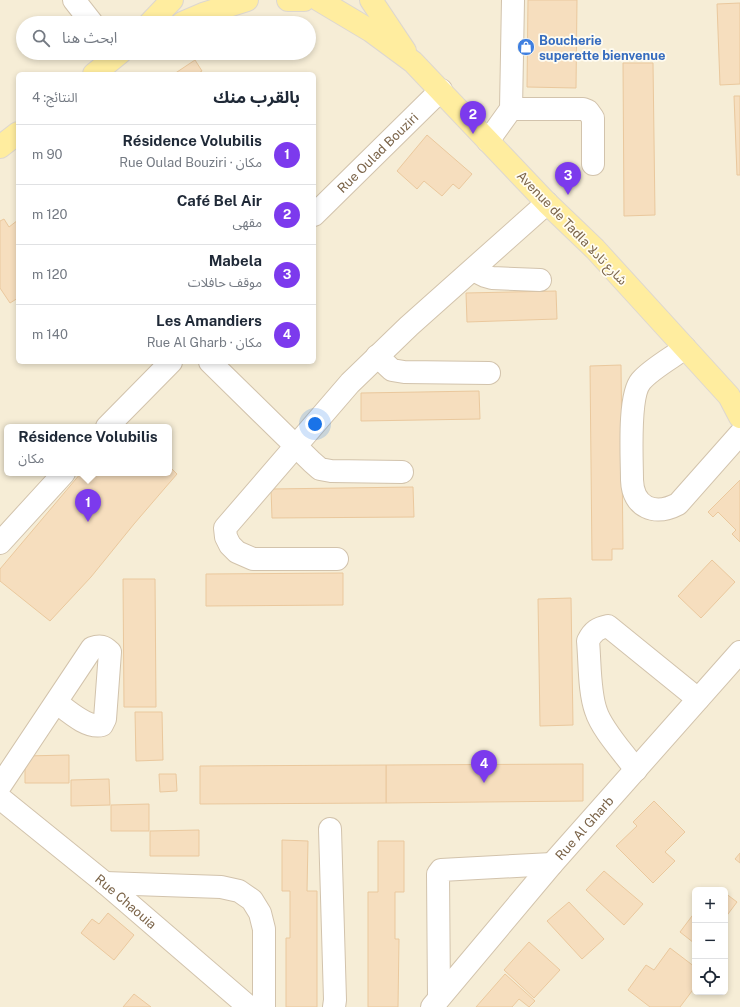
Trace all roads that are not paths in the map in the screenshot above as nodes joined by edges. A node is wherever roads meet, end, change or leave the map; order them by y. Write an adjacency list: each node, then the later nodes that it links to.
1 (74, 0): 9 (street)
2 (172, 0): 10 (main road)
3 (247, 0): 11 (main road)
4 (288, 0): 5 (main road)
5 (304, 0)
6 (319, 0): 13 (main road, Avenue de Tadla شارع تادلا)
7 (371, 0): 13 (main road, Avenue de Tadla شارع تادلا)
8 (513, 0): 16 (street)
9 (87, 16)
10 (157, 16)
11 (198, 16)
12 (111, 60): 14 (main road)
13 (413, 62): 15 (main road, Avenue de Tadla شارع تادلا)
14 (96, 72)
15 (441, 90): 18 (main road, Avenue de Tadla شارع تادلا); 22 (street, Rue Oulad Bouziri)
16 (510, 108): 18 (street); 20 (street)
17 (16, 135): 19 (main road)
18 (488, 141): 21 (main road, Avenue de Tadla شارع تادلا)
19 (0, 147)
20 (593, 164)
21 (547, 203): 23 (street); 25 (main road, Avenue de Tadla شارع تادلا)
22 (316, 213)
23 (473, 270): 24 (street); 26 (street)
24 (540, 280)
25 (685, 348): 30 (main road, Avenue de Tadla شارع تادلا); 33 (street)
26 (377, 356): 29 (street); 34 (street)
27 (169, 364): 32 (street)
28 (212, 364): 34 (street)
29 (489, 373)
30 (734, 397): 31 (main road, Avenue de Tadla شارع تادلا)
31 (740, 417)
32 (111, 424)
33 (740, 434)
34 (295, 447): 35 (street); 38 (street)
35 (402, 472)
36 (61, 476): 37 (street)
37 (0, 543)
38 (337, 559)
39 (740, 652): 40 (street, Rue Al Gharb)
40 (698, 699): 42 (street, Rue Al Gharb); 42 (street)
41 (56, 702): 43 (street)
42 (636, 770): 46 (street, Rue Al Gharb)
43 (0, 786)
44 (0, 798): 47 (street, Rue Chaouia)
45 (330, 828): 51 (street)
46 (552, 864): 48 (street, Rue Al Gharb); 48 (street)
47 (105, 883): 49 (street, Rue Chaouia); 50 (street)
48 (435, 1003)
49 (249, 1007)
50 (264, 1007)
51 (334, 1007)

